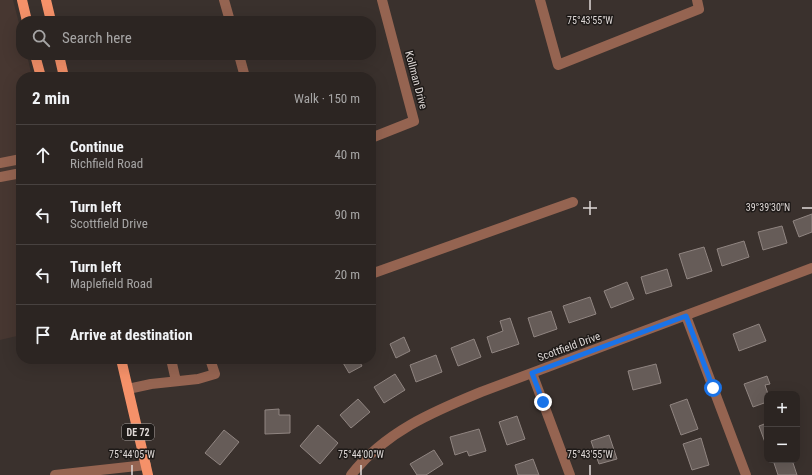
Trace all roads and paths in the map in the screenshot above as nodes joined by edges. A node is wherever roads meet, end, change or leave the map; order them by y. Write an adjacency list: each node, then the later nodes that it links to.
1 (22, 0): 7 (main road)
2 (46, 0): 8 (main road)
3 (224, 0): 9 (street)
4 (382, 0): 16 (street, Kollman Drive)
5 (540, 0): 6 (street)
6 (697, 0)
7 (26, 16)
8 (50, 16)
9 (229, 16)
10 (36, 60): 13 (main road)
11 (60, 60): 14 (main road)
12 (240, 60): 15 (street)
13 (39, 72)
14 (63, 72)
15 (244, 72)
16 (376, 136)
17 (16, 160): 18 (street)
18 (0, 163)
19 (16, 175): 20 (street)
20 (0, 177)
21 (573, 202): 23 (street)
22 (812, 268): 24 (street, Scottfield Drive)
23 (376, 272)
24 (686, 316): 28 (street, Scottfield Drive); 35 (street)
25 (122, 364): 30 (main road, DE 72)
26 (172, 364): 29 (street)
27 (212, 364): 29 (street)
28 (532, 373): 33 (street, Scottfield Drive); 34 (street)
29 (176, 381): 30 (street)
30 (128, 389): 31 (main road, DE 72)
31 (147, 470): 32 (street)
32 (55, 475)
33 (351, 475)
34 (570, 475)
35 (746, 475)

